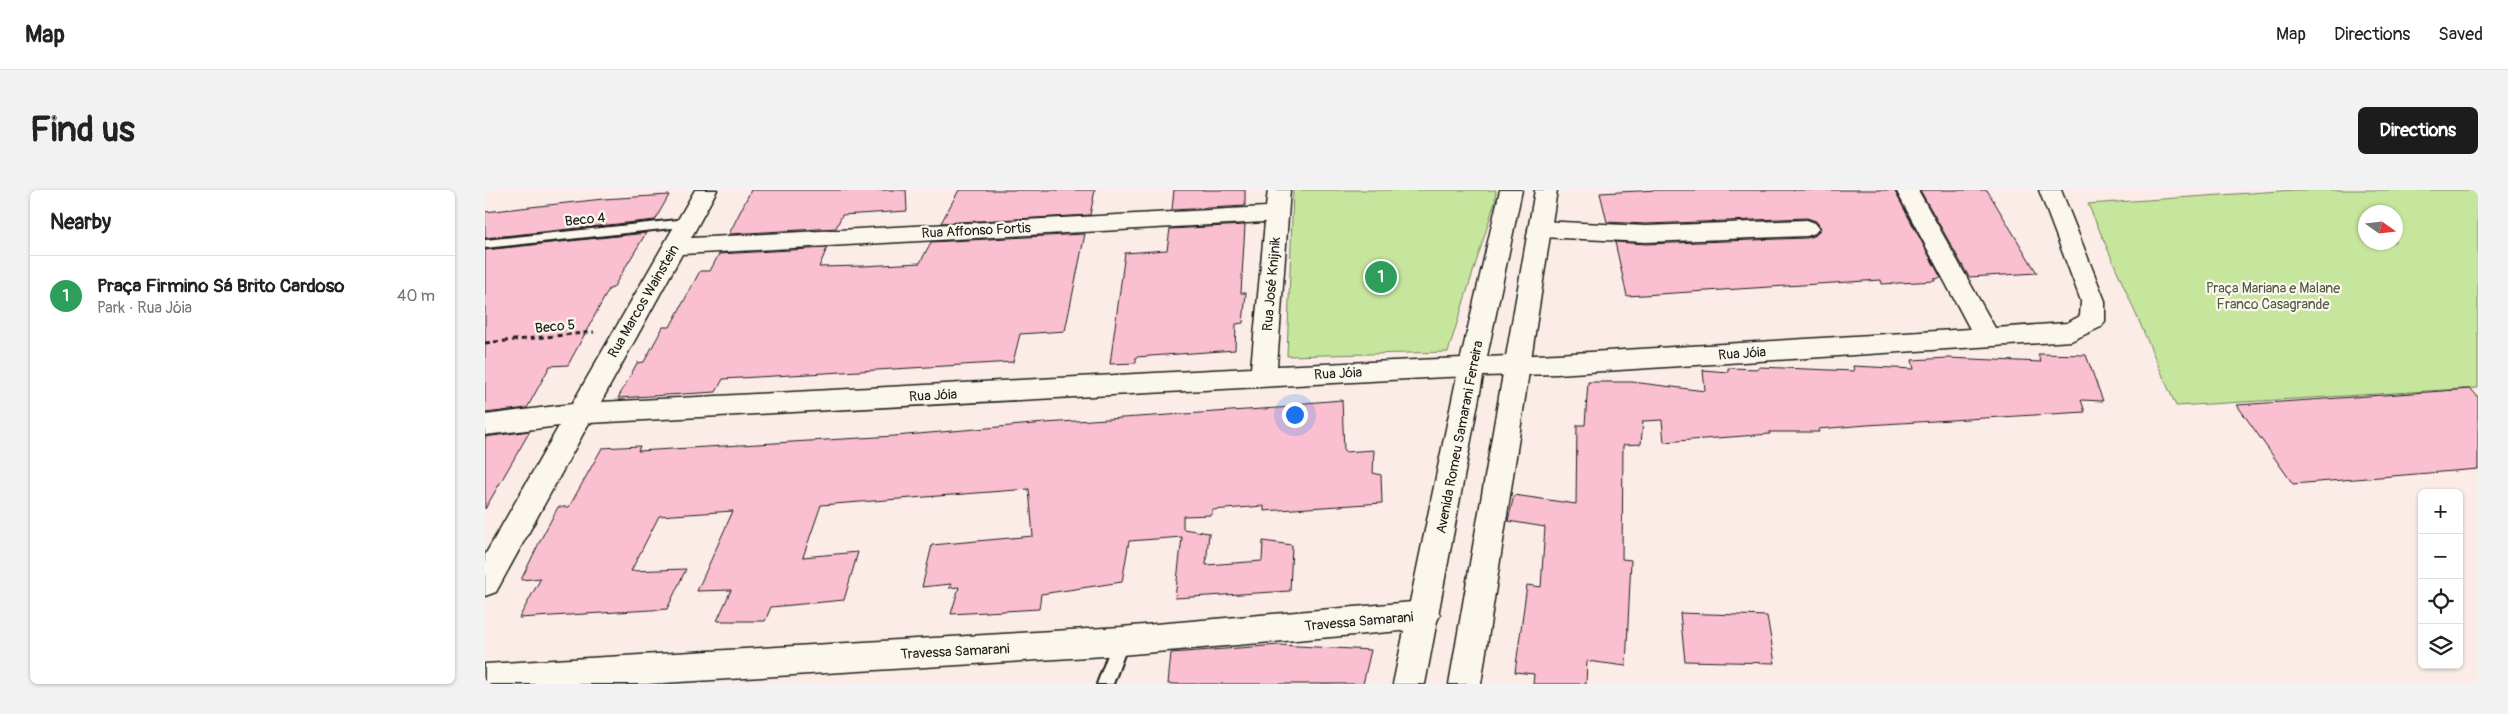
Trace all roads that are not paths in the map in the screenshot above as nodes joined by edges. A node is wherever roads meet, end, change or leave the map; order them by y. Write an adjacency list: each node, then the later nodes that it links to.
1 (706, 190): 8 (street, Rua Marcos Wainstein)
2 (1279, 190): 7 (street, Rua José Knijnik)
3 (1511, 190): 14 (street, Avenida Romeu Samarani Ferreira)
4 (1546, 190): 10 (street)
5 (1907, 190): 13 (street)
6 (2049, 190): 13 (street, Rua Jóia)
7 (1277, 214): 12 (street, Rua Affonso Fortis); 16 (street, Rua José Knijnik)
8 (687, 223): 11 (lane, Beco 4); 12 (street, Rua Marcos Wainstein)
9 (1807, 228): 10 (street)
10 (1540, 229): 15 (street)
11 (485, 244)
12 (674, 247): 17 (street, Rua Marcos Wainstein)
13 (1987, 337): 15 (street, Rua Jóia)
14 (1472, 366): 15 (street, Rua Jóia); 16 (street, Rua Jóia); 20 (street, Avenida Romeu Samarani Ferreira)
15 (1518, 366): 25 (street)
16 (1263, 378): 17 (street, Rua Jóia)
17 (579, 413): 18 (street, Rua Jóia); 19 (street, Rua Marcos Wainstein)
18 (485, 425)
19 (485, 584)
20 (1424, 615): 21 (street, Travessa Samarani); 24 (street, Avenida Romeu Samarani Ferreira)
21 (1121, 641): 22 (street, Travessa Samarani); 23 (lane)
22 (485, 679)
23 (1105, 684)
24 (1409, 684)
25 (1465, 684)

